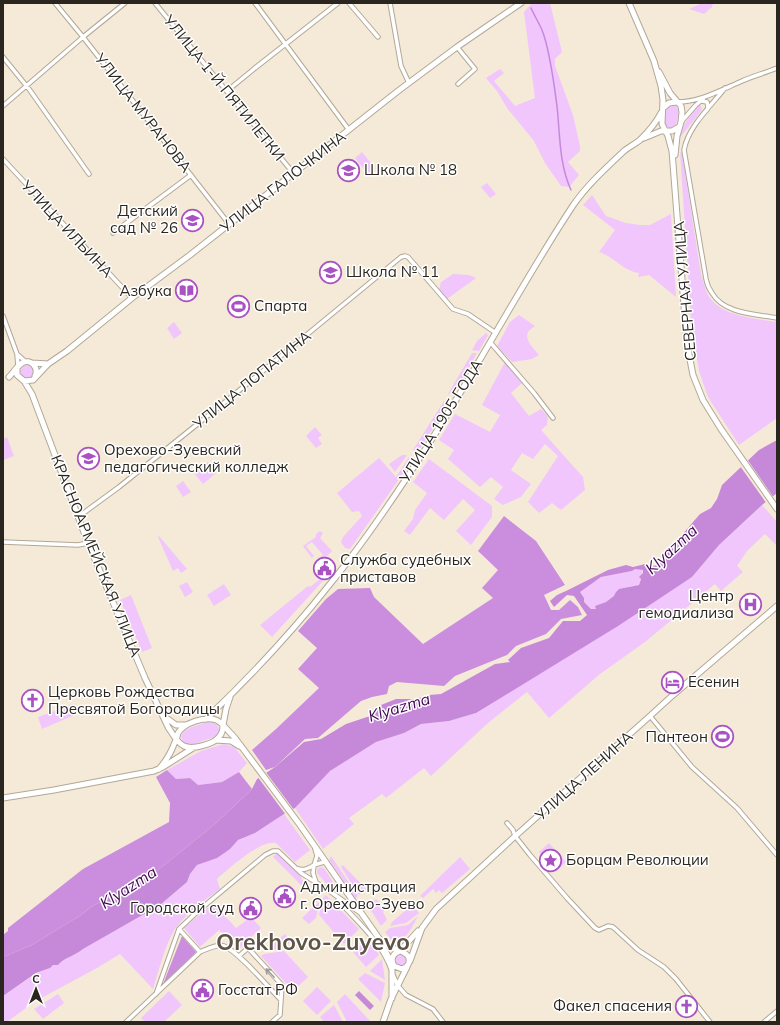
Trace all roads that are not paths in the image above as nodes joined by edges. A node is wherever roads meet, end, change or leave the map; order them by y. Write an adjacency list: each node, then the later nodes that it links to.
1 (55, 3): 11 (street, УЛИЦА МУРАНОВА)
2 (125, 3): 11 (street)
3 (155, 3): 22 (street, УЛИЦА 1-Й ПЯТИЛЕТКИ)
4 (254, 3): 13 (street)
5 (338, 3): 13 (street)
6 (350, 3): 12 (street)
7 (390, 3): 18 (street)
8 (521, 3): 10 (main road, УЛИЦА ГАЛОЧКИНА)
9 (629, 3): 16 (main road, СЕВЕРНАЯ УЛИЦА)
10 (512, 5): 14 (main road, УЛИЦА ГАЛОЧКИНА)
11 (83, 37): 20 (street); 41 (street, УЛИЦА МУРАНОВА)
12 (378, 37)
13 (286, 44): 22 (street); 30 (street)
14 (457, 47): 18 (main road, УЛИЦА ГАЛОЧКИНА); 19 (street)
15 (3, 56): 20 (street)
16 (654, 62): 24 (main road, СЕВЕРНАЯ УЛИЦА); 27 (main road, СЕВЕРНАЯ УЛИЦА)
17 (777, 68): 21 (street)
18 (409, 83): 30 (main road, УЛИЦА ГАЛОЧКИНА)
19 (458, 84)
20 (25, 86): 26 (street); 39 (street)
21 (725, 88): 23 (street); 28 (street, СЕВЕРНАЯ УЛИЦА)
22 (227, 91): 40 (street, УЛИЦА 1-Й ПЯТИЛЕТКИ)
23 (705, 97): 24 (street); 25 (street)
24 (677, 102): 27 (main road); 29 (main road, СЕВЕРНАЯ УЛИЦА)
25 (700, 102): 28 (street); 29 (street)
26 (3, 106)
27 (662, 111): 31 (main road, СЕВЕРНАЯ УЛИЦА); 33 (main road, УЛИЦА 1905 ГОДА)
28 (705, 113): 46 (street, СЕВЕРНАЯ УЛИЦА)
29 (681, 123): 31 (main road); 38 (main road, СЕВЕРНАЯ УЛИЦА)
30 (349, 130): 40 (main road, УЛИЦА ГАЛОЧКИНА)
31 (664, 130): 32 (main road, УЛИЦА 1905 ГОДА); 34 (main road, СЕВЕРНАЯ УЛИЦА)
32 (656, 132): 33 (main road, УЛИЦА 1905 ГОДА); 34 (main road)
33 (640, 140): 47 (main road, УЛИЦА 1905 ГОДА)
34 (670, 141): 38 (main road, СЕВЕРНАЯ УЛИЦА)
35 (3, 159): 36 (street, УЛИЦА ИЛЬИНА)
36 (7, 164): 37 (street); 44 (street, УЛИЦА ИЛЬИНА)
37 (3, 166)
38 (674, 168): 60 (main road, СЕВЕРНАЯ УЛИЦА)
39 (90, 174)
40 (294, 174): 42 (main road, УЛИЦА ГАЛОЧКИНА)
41 (191, 175): 42 (street, УЛИЦА МУРАНОВА); 43 (street)
42 (229, 224): 44 (main road, УЛИЦА ГАЛОЧКИНА)
43 (113, 233)
44 (132, 298): 52 (main road, УЛИЦА ГАЛОЧКИНА)
45 (3, 316): 49 (street)
46 (777, 318)
47 (496, 333): 48 (main road, УЛИЦА 1905 ГОДА); 61 (street, УЛИЦА ЛОПАТИНА)
48 (490, 342): 59 (street); 65 (main road, УЛИЦА 1905 ГОДА)
49 (17, 354): 50 (street); 53 (street)
50 (26, 362): 51 (main road); 53 (main road)
51 (32, 363): 52 (main road); 56 (main road)
52 (48, 364): 56 (main road, УЛИЦА ГАЛОЧКИНА)
53 (18, 368): 54 (main road); 57 (main road)
54 (9, 377): 55 (main road); 57 (main road)
55 (3, 378)
56 (34, 379): 57 (main road); 58 (main road)
57 (22, 380): 58 (main road)
58 (32, 394): 61 (main road, КРАСНОАРМЕЙСКАЯ УЛИЦА)
59 (553, 418)
60 (777, 509)
61 (78, 517): 63 (main road, КРАСНОАРМЕЙСКАЯ УЛИЦА)
62 (3, 542): 63 (street)
63 (88, 543): 66 (main road, КРАСНОАРМЕЙСКАЯ УЛИЦА)
64 (777, 606): 67 (main road, УЛИЦА ЛЕНИНА)
65 (231, 695): 68 (main road, УЛИЦА 1905 ГОДА); 70 (main road)
66 (163, 716): 69 (main road); 71 (main road, КРАСНОАРМЕЙСКАЯ УЛИЦА)
67 (650, 716): 78 (main road, УЛИЦА ЛЕНИНА); 80 (street)
68 (206, 719): 69 (main road); 70 (main road)
69 (187, 725): 71 (main road)
70 (223, 725): 72 (main road); 73 (main road)
71 (176, 739): 74 (main road); 75 (main road)
72 (216, 740): 73 (main road); 74 (main road)
73 (240, 746): 79 (main road)
74 (194, 748): 75 (main road)
75 (159, 769): 76 (main road)
76 (3, 798)
77 (507, 823): 78 (street)
78 (515, 836): 87 (main road, УЛИЦА ЛЕНИНА); 106 (street)
79 (314, 846): 81 (main road); 82 (street)
80 (777, 855)
81 (324, 862): 82 (street); 86 (main road)
82 (314, 865): 83 (street); 84 (street)
83 (293, 866): 84 (street); 88 (street)
84 (316, 882): 85 (street)
85 (333, 894): 86 (street); 89 (street)
86 (361, 914): 89 (main road)
87 (422, 928): 90 (main road); 93 (main road, УЛИЦА ЛЕНИНА)
88 (179, 929): 91 (street); 98 (street)
89 (377, 938): 90 (main road); 94 (main road); 96 (street)
90 (400, 951): 93 (main road); 94 (main road)
91 (200, 952): 92 (street); 98 (street)
92 (239, 956): 100 (street); 100 (street, one-way to 92)
93 (410, 961): 95 (main road, УЛИЦА ЛЕНИНА)
94 (392, 964): 95 (main road); 96 (main road)
95 (407, 966): 97 (main road, УЛИЦА ЛЕНИНА)
96 (392, 973): 97 (street); 99 (main road)
97 (398, 986): 99 (main road, УЛИЦА ЛЕНИНА); 105 (street)
98 (156, 994): 102 (street)
99 (392, 998): 104 (main road, УЛИЦА ЛЕНИНА)
100 (281, 1000): 103 (street)
101 (777, 1011): 107 (street)
102 (126, 1022)
103 (272, 1022)
104 (383, 1022)
105 (443, 1022)
106 (710, 1022)
107 (764, 1022)

